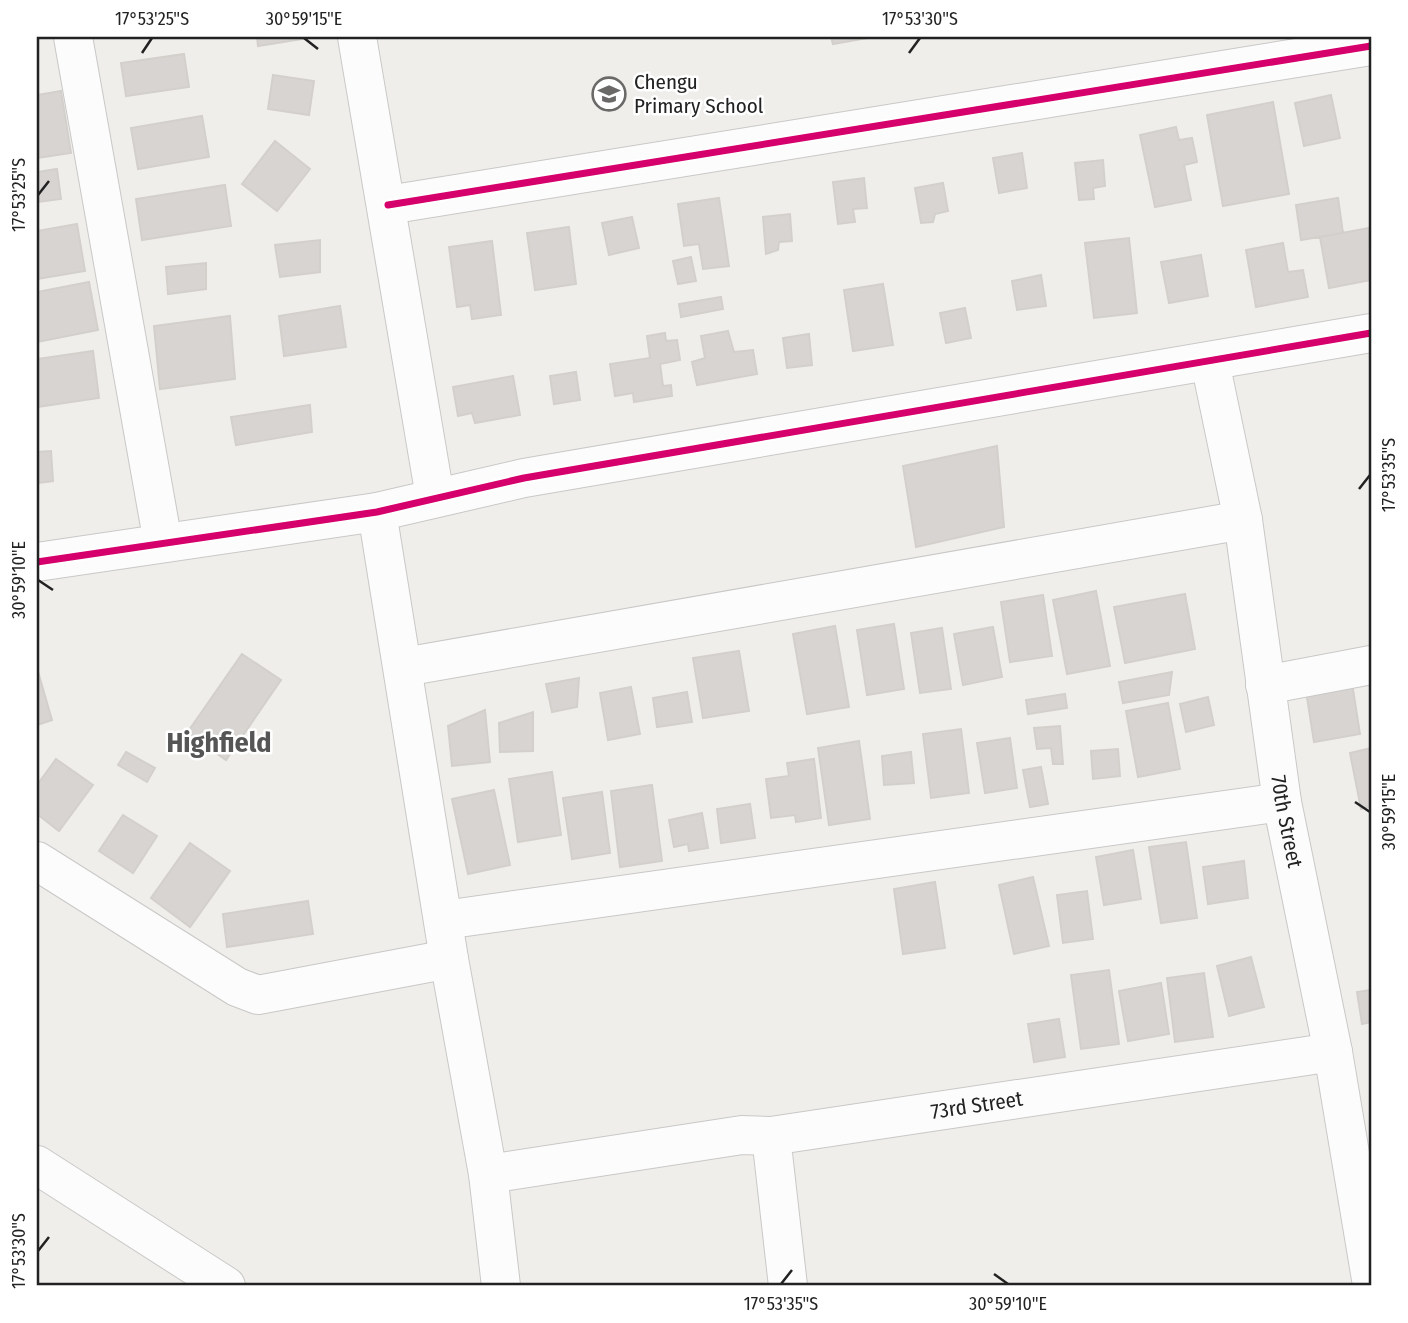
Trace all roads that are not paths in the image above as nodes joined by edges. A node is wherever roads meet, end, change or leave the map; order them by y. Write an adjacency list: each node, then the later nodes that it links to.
1 (74, 37): 10 (street)
2 (357, 37): 4 (street)
3 (1371, 46): 4 (street)
4 (388, 205): 7 (street)
5 (1371, 333): 6 (street)
6 (1210, 362): 7 (street); 9 (street, 70th Street)
7 (435, 497): 8 (street)
8 (377, 512): 10 (street); 13 (street)
9 (1243, 520): 13 (street); 14 (street, 70th Street)
10 (163, 543): 11 (street)
11 (37, 562)
12 (1371, 665): 14 (street)
13 (404, 667): 17 (street)
14 (1265, 685): 15 (street, 70th Street)
15 (1282, 802): 17 (street); 19 (street, 70th Street)
16 (37, 861): 18 (street)
17 (444, 920): 18 (street)
18 (449, 959): 22 (street)
19 (1333, 1052): 20 (street, 73rd Street); 23 (street, 70th Street)
20 (771, 1136): 22 (street, 73rd Street); 26 (street)
21 (37, 1165): 24 (street)
22 (488, 1174): 25 (street)
23 (1371, 1279)
24 (226, 1286)
25 (500, 1286)
26 (788, 1286)

